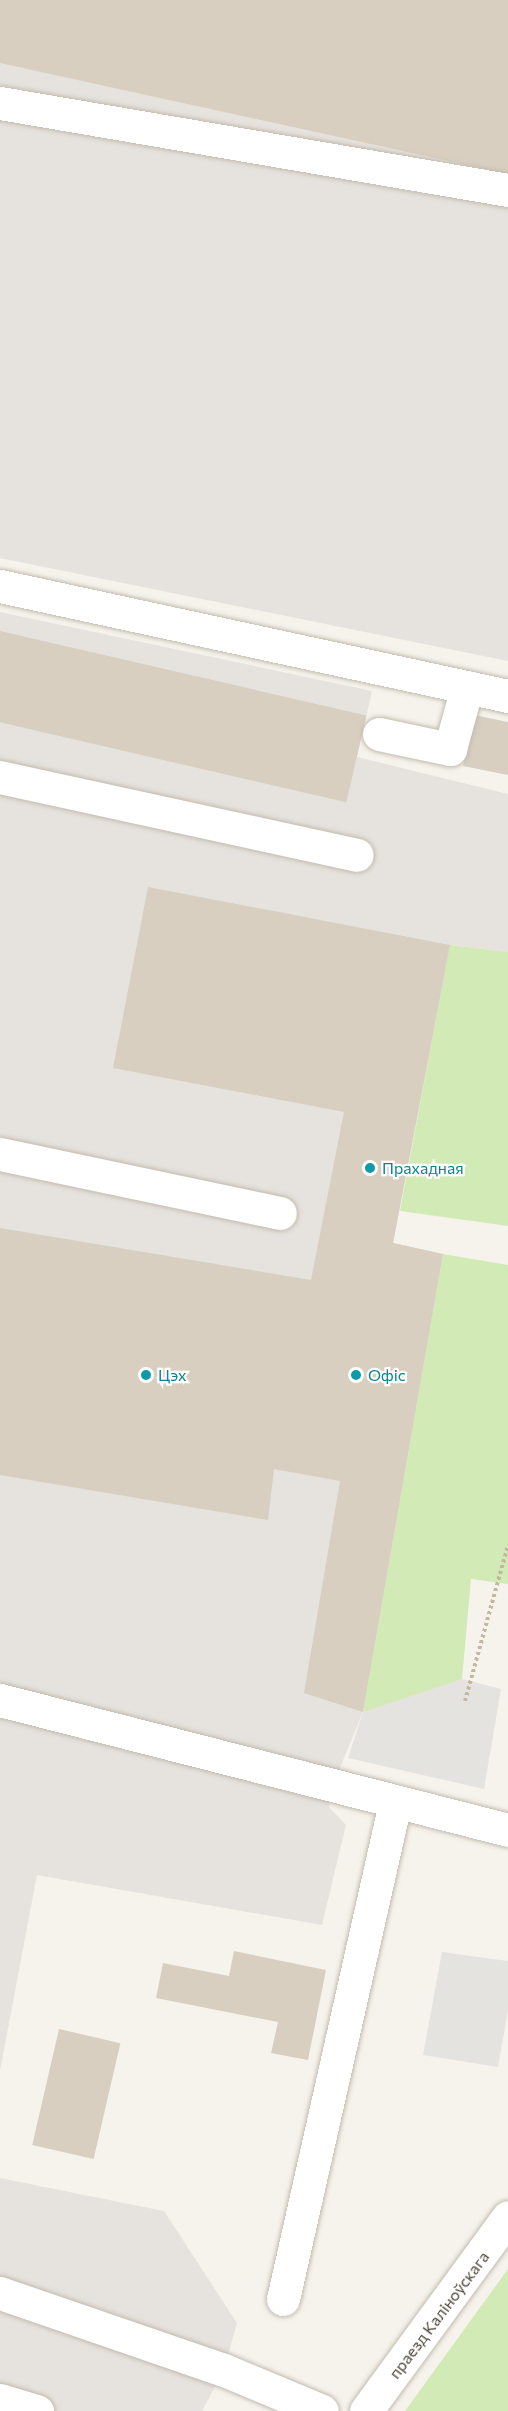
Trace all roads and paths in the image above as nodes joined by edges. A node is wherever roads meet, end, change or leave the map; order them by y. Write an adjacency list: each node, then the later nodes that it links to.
1 (0, 103): 2 (street)
2 (508, 190)
3 (0, 586): 4 (street)
4 (467, 687): 5 (street); 6 (street)
5 (508, 696)
6 (379, 734)
7 (0, 777): 8 (street)
8 (357, 855)
9 (0, 1154): 10 (street)
10 (280, 1213)
11 (508, 1545): 13 (path)
12 (0, 1700): 14 (street)
13 (465, 1701)
14 (395, 1803): 15 (street); 18 (street)
15 (508, 1830)
16 (508, 2217): 22 (street, праезд Каліноўскага)
17 (0, 2293): 21 (street)
18 (283, 2299)
19 (0, 2400): 20 (street)
20 (37, 2411)
21 (322, 2411)
22 (366, 2411)

